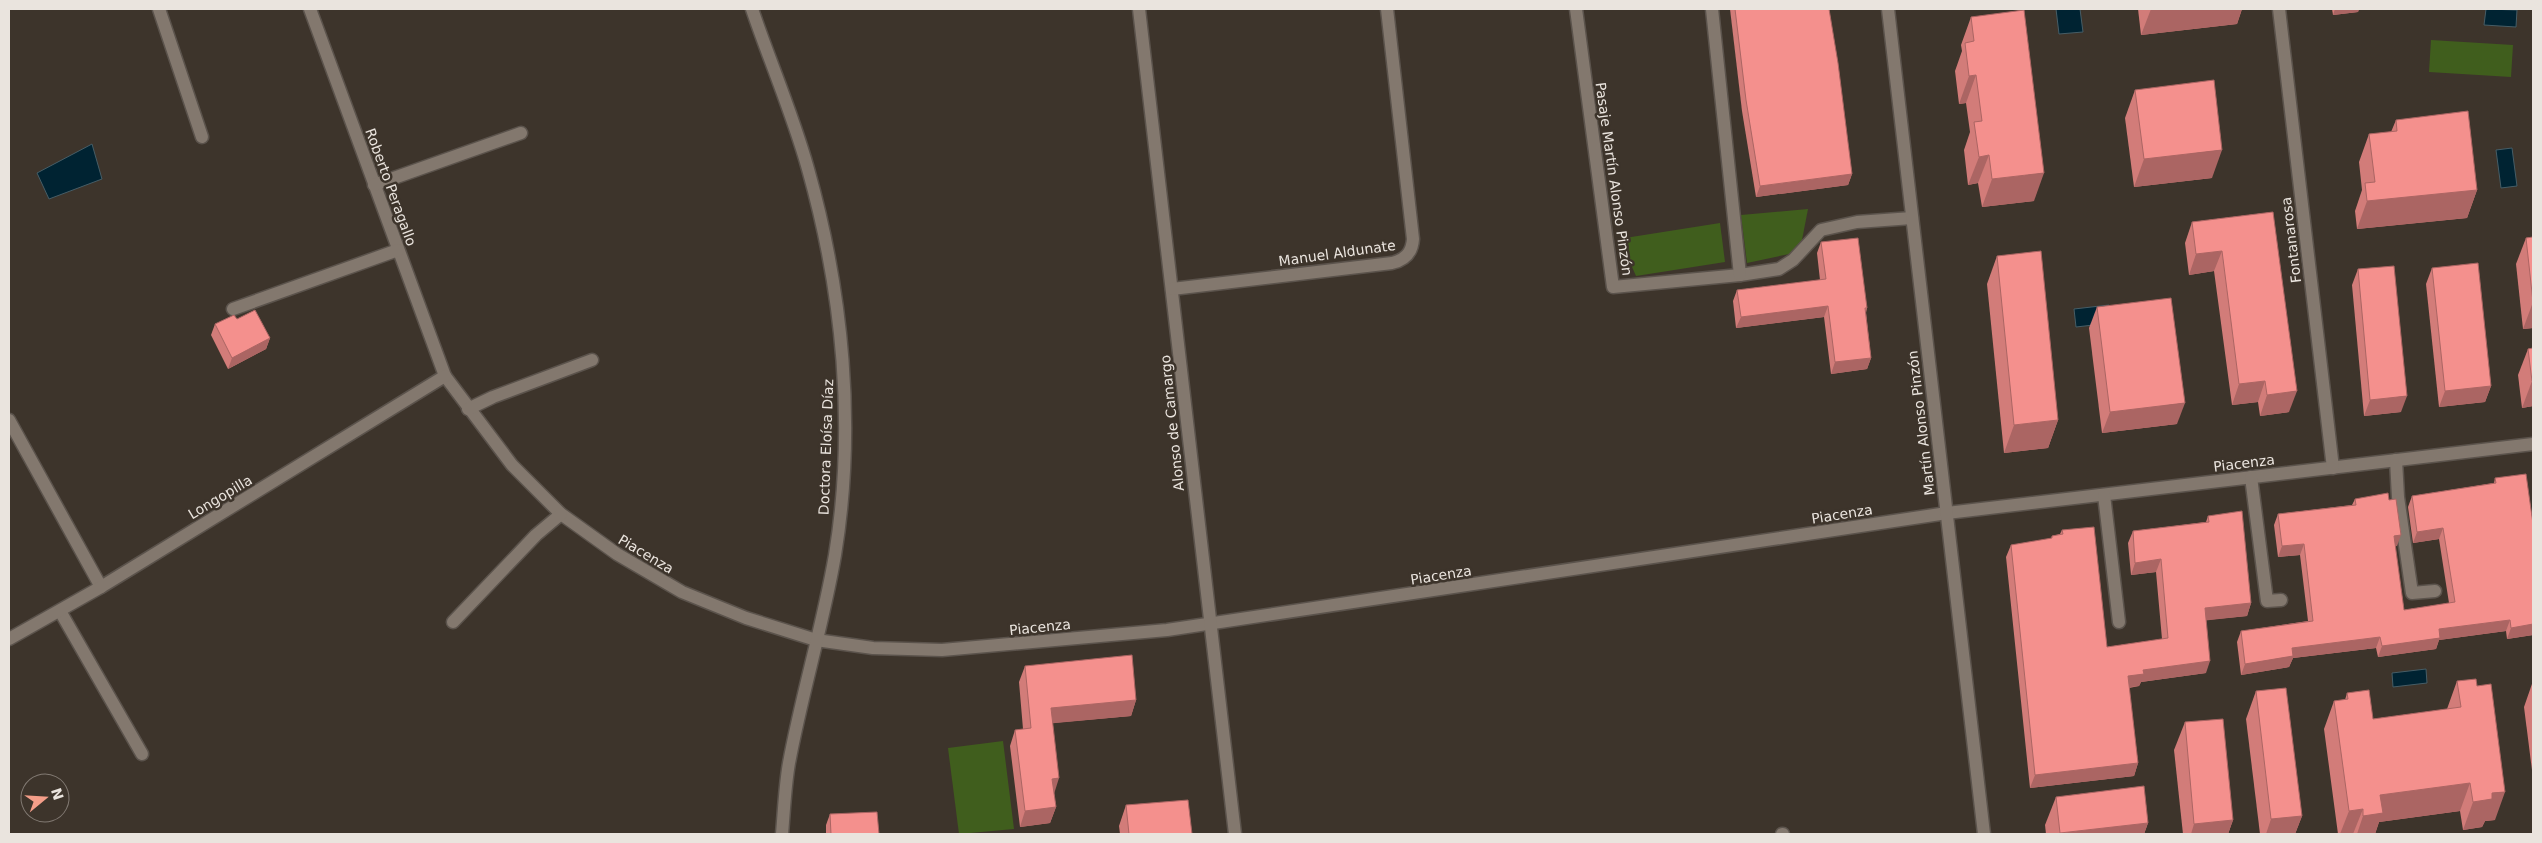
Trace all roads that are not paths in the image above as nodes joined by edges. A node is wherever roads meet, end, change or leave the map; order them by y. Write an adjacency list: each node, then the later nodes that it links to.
1 (159, 9): 11 (street)
2 (310, 9): 12 (street, Roberto Peragallo)
3 (752, 9): 37 (street, Doctora Eloísa Díaz)
4 (1139, 9): 16 (street, Alonso de Camargo)
5 (1387, 9): 16 (street, Manuel Aldunate)
6 (1576, 9): 15 (street, Pasaje Martín Alonso Pinzón)
7 (1712, 9): 15 (street)
8 (1888, 9): 13 (street, Martín Alonso Pinzón)
9 (2279, 9): 24 (street, Fontanarosa)
10 (521, 133): 12 (street)
11 (202, 137)
12 (374, 185): 14 (street, Roberto Peragallo)
13 (1912, 218): 15 (street, Pasaje Martín Alonso Pinzón); 27 (street, Martín Alonso Pinzón)
14 (398, 250): 17 (street); 19 (street, Roberto Peragallo)
15 (1740, 275)
16 (1172, 289): 35 (street, Alonso de Camargo)
17 (233, 309)
18 (592, 360): 20 (street)
19 (445, 376): 20 (street, Piacenza); 29 (street, Longopilla)
20 (468, 409): 28 (street, Piacenza)
21 (9, 420): 29 (street)
22 (2533, 444): 23 (street, Piacenza)
23 (2396, 460): 24 (street, Piacenza); 30 (street)
24 (2333, 468): 25 (street, Piacenza)
25 (2251, 477): 26 (street, Piacenza); 31 (street)
26 (2104, 495): 27 (street, Piacenza); 34 (street)
27 (1947, 513): 35 (street, Piacenza); 41 (street, Martín Alonso Pinzón)
28 (561, 514): 33 (street); 37 (street, Piacenza)
29 (101, 587): 32 (street, Longopilla)
30 (2435, 591)
31 (2281, 600)
32 (60, 611): 36 (street, Longopilla); 38 (street)
33 (454, 622)
34 (2119, 622)
35 (1210, 624): 37 (street, Piacenza); 40 (street, Alonso de Camargo)
36 (9, 639)
37 (816, 640): 39 (street, Doctora Eloísa Díaz)
38 (142, 754)
39 (782, 834)
40 (1235, 834)
41 (1984, 834)

